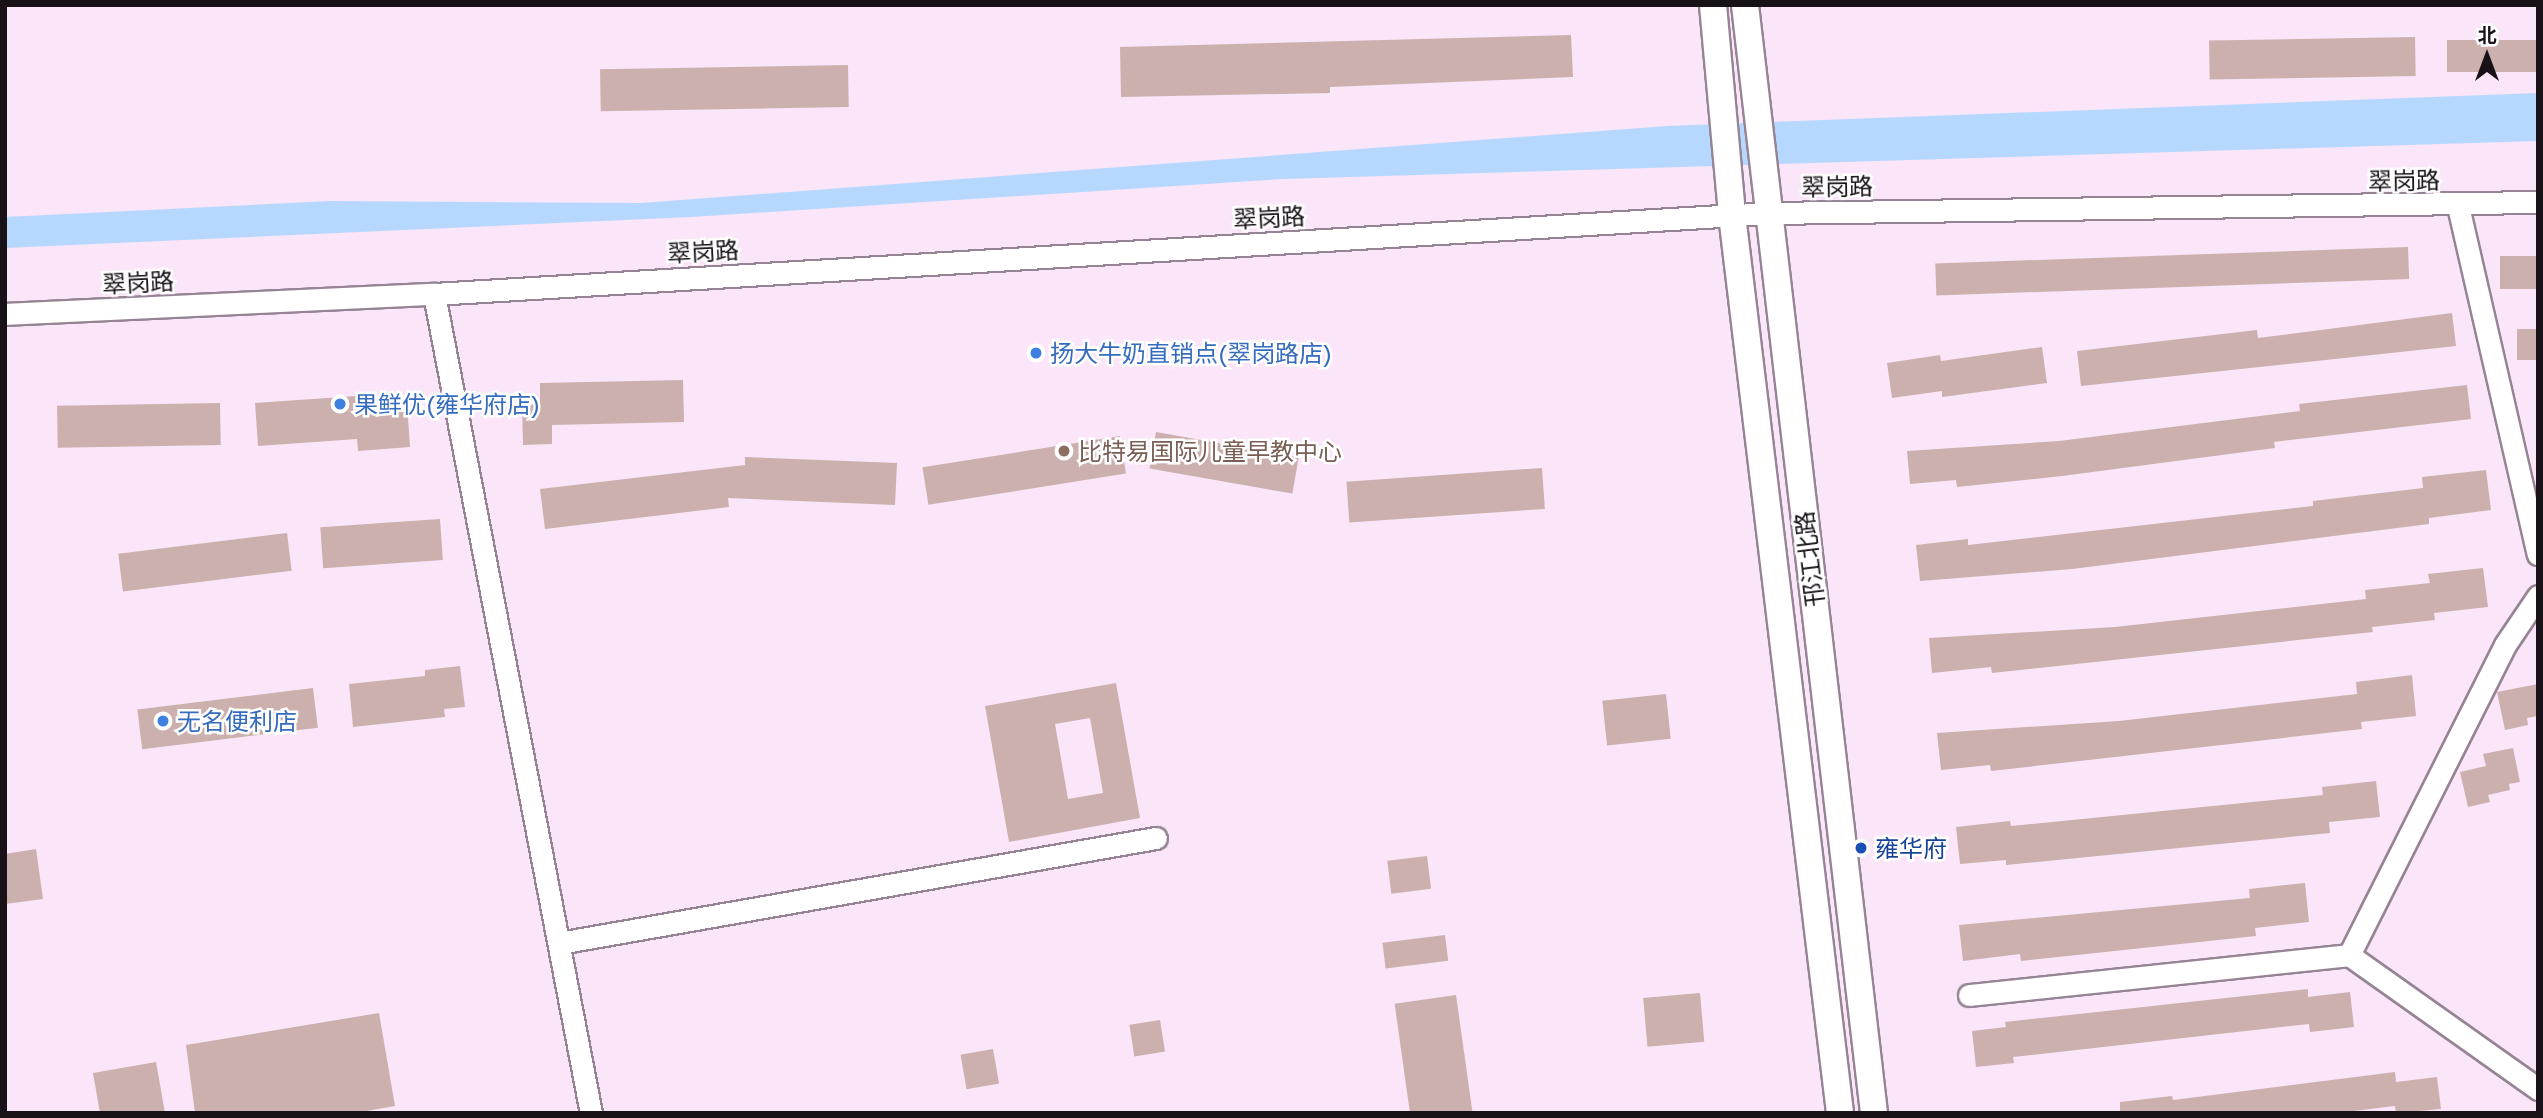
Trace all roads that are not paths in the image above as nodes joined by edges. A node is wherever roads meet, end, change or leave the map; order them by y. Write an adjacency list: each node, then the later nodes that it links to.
1 (1713, 5): 6 (main road, 邗江北路)
2 (1745, 5): 5 (main road, 邗江北路)
3 (2538, 202): 4 (street, 翠岗路)
4 (2458, 206): 5 (street, 翠岗路); 9 (street)
5 (1769, 213): 6 (street, 翠岗路); 18 (main road, 邗江北路)
6 (1732, 215): 7 (street, 翠岗路); 17 (main road, 邗江北路)
7 (434, 294): 8 (street, 翠岗路); 12 (street)
8 (5, 314)
9 (2538, 554)
10 (2538, 596): 13 (street)
11 (1156, 838): 12 (street)
12 (559, 943): 16 (street)
13 (2349, 955): 14 (street); 15 (street)
14 (1969, 995)
15 (2538, 1089)
16 (591, 1113)
17 (1840, 1113)
18 (1874, 1113)

